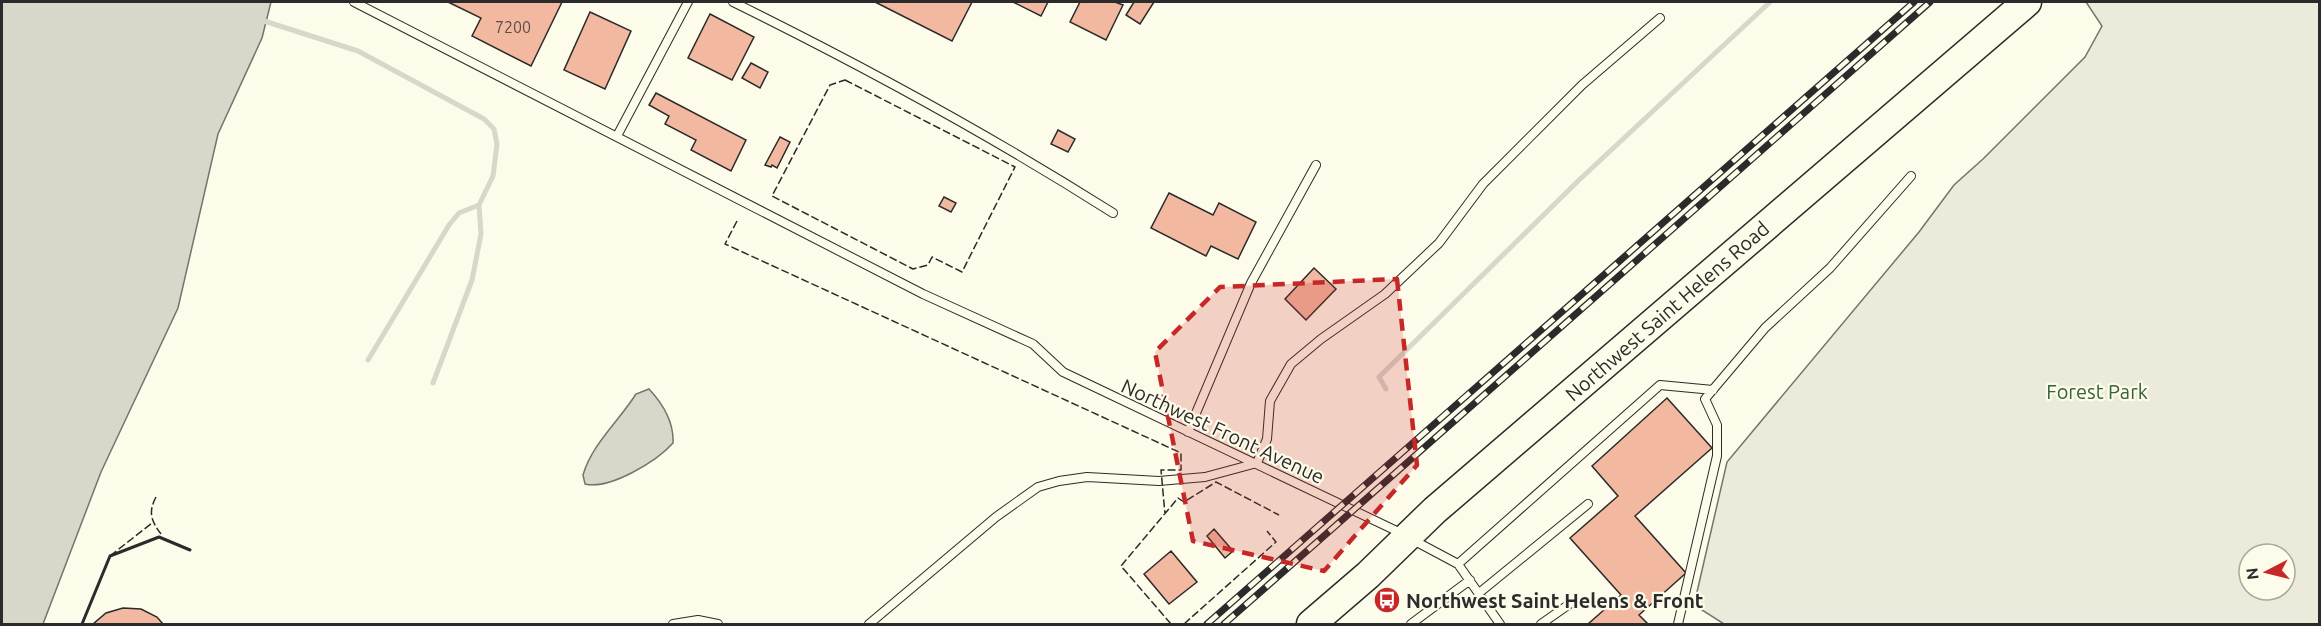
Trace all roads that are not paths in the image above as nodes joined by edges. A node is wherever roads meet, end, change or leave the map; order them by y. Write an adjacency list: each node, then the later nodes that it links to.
1 (354, 2): 6 (lane, Northwest Front Avenue)
2 (688, 2): 6 (lane)
3 (732, 2): 9 (lane)
4 (2027, 2): 14 (highway, Northwest Saint Helens Road)
5 (1660, 18): 12 (lane)
6 (617, 136): 11 (lane, Northwest Front Avenue)
7 (1316, 165): 11 (lane)
8 (1911, 176): 10 (lane)
9 (1113, 213)
10 (1713, 390): 15 (lane); 26 (lane)
11 (1188, 432): 12 (lane, Northwest Front Avenue)
12 (1257, 464): 14 (lane, Northwest Front Avenue); 21 (lane)
13 (1588, 504): 17 (lane)
14 (1408, 537): 15 (lane, Northwest Front Avenue); 22 (highway, Northwest Saint Helens Road)
15 (1458, 564): 16 (lane)
16 (1470, 580): 17 (lane); 23 (lane)
17 (1479, 593): 24 (lane)
18 (1571, 603): 25 (lane)
19 (673, 624): 20 (lane)
20 (718, 624)
21 (869, 624)
22 (1311, 624)
23 (1412, 624)
24 (1500, 624)
25 (1541, 624)
26 (1678, 624)

